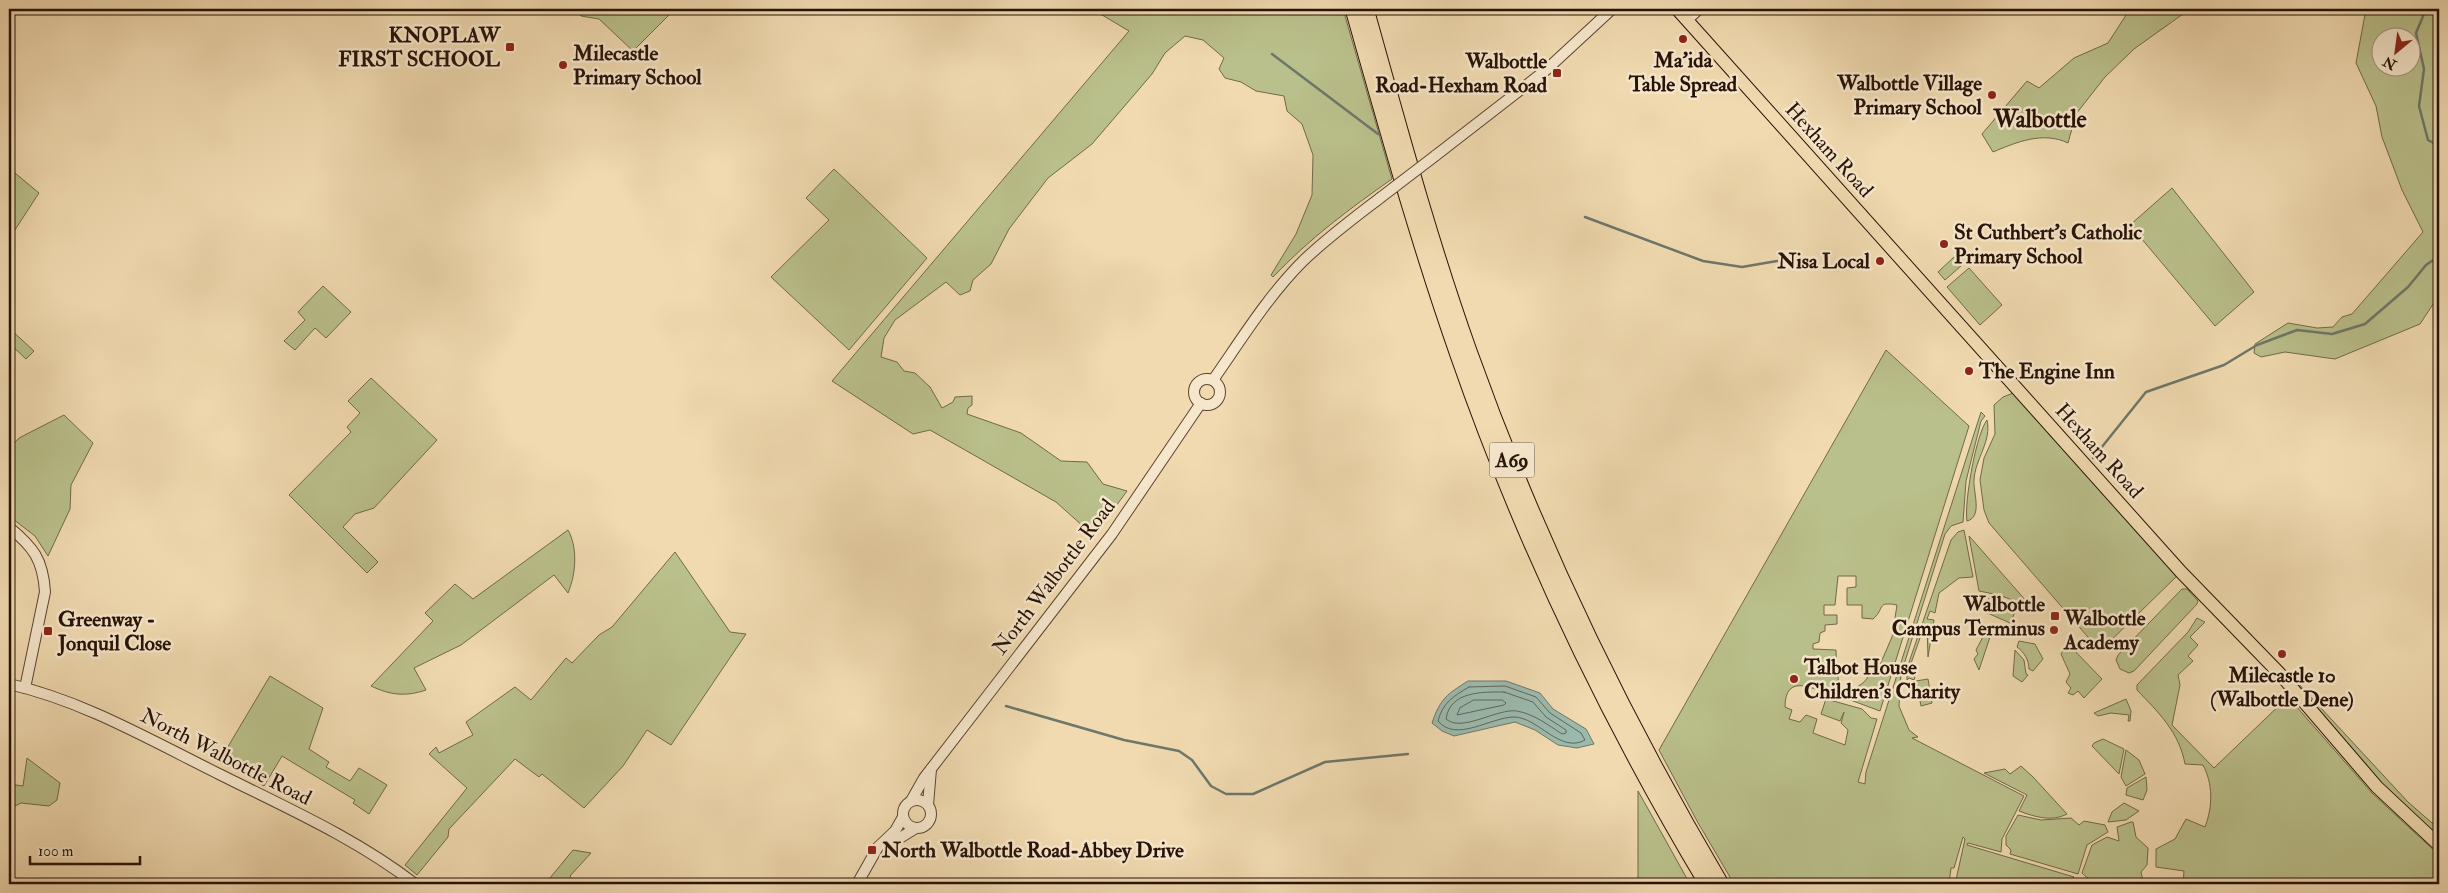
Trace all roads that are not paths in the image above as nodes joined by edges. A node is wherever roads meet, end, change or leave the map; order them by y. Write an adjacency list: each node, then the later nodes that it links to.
1 (1354, 9): 21 (highway, A69)
2 (1366, 9): 22 (highway, A69)
3 (1612, 9): 7 (street, bridge)
4 (1677, 9): 6 (main road, Hexham Road)
5 (1700, 9): 6 (street)
6 (1687, 20): 17 (main road, Hexham Road)
7 (1213, 380): 8 (street); 8 (street, North Walbottle Road)
8 (1201, 403): 12 (street, North Walbottle Road)
9 (9, 526): 11 (street)
10 (9, 684): 11 (street, North Walbottle Road)
11 (25, 688): 19 (street, North Walbottle Road)
12 (931, 769): 13 (street, North Walbottle Road); 14 (street, North Walbottle Road)
13 (911, 801): 14 (street); 15 (street, North Walbottle Road)
14 (928, 806): 16 (street, North Walbottle Road)
15 (902, 817): 16 (street); 18 (street, North Walbottle Road)
16 (916, 828): 18 (street, North Walbottle Road)
17 (2439, 845)
18 (878, 850): 20 (street, North Walbottle Road)
19 (415, 884)
20 (856, 884)
21 (1707, 884)
22 (1721, 884)

